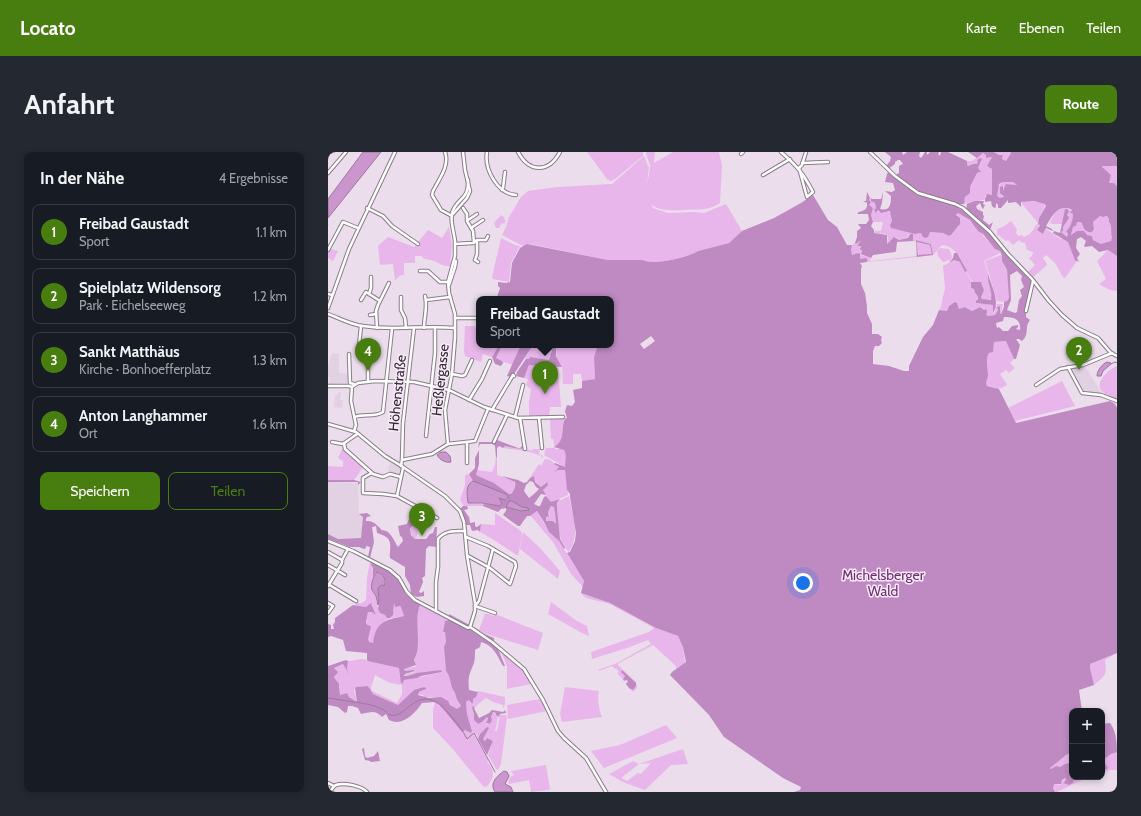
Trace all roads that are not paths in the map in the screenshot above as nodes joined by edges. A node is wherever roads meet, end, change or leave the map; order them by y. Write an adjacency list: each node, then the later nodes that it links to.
1 (346, 152): 16 (street)
2 (395, 152): 20 (street)
3 (445, 152): 23 (street)
4 (463, 152): 23 (street)
5 (487, 152): 18 (street)
6 (518, 152): 7 (street)
7 (560, 152)
8 (782, 152): 11 (street)
9 (806, 152): 13 (street)
10 (870, 152): 38 (street)
11 (790, 159): 14 (street); 17 (street)
12 (828, 162): 13 (street)
13 (802, 164): 14 (street)
14 (799, 168): 14 (street)
15 (505, 172): 18 (street)
16 (328, 173)
17 (763, 175)
18 (502, 190): 19 (street)
19 (516, 195)
20 (368, 208): 26 (street); 31 (street)
21 (463, 208): 24 (street)
22 (477, 214): 24 (street)
23 (452, 216): 32 (street)
24 (467, 220): 27 (street)
25 (483, 220): 27 (street)
26 (358, 228): 33 (street); 44 (street)
27 (471, 228): 30 (street)
28 (488, 236): 29 (street)
29 (477, 241): 30 (street); 35 (street)
30 (474, 243): 32 (street)
31 (418, 244)
32 (455, 244): 34 (street)
33 (328, 250)
34 (455, 256): 39 (street, Heßlergasse); 41 (street)
35 (478, 262)
36 (420, 271): 39 (street)
37 (371, 277): 43 (street)
38 (1034, 281): 52 (street); 66 (street)
39 (448, 282): 41 (street, Heßlergasse)
40 (389, 283): 50 (street)
41 (448, 288): 47 (street, Heßlergasse)
42 (328, 294): 44 (street)
43 (369, 294): 48 (street); 50 (street)
44 (332, 295): 51 (street)
45 (425, 296): 49 (street)
46 (401, 297): 61 (street)
47 (450, 297): 49 (street); 56 (street, Heßlergasse)
48 (360, 300)
49 (426, 300): 63 (street)
50 (380, 301): 54 (street)
51 (328, 308)
52 (1026, 311)
53 (328, 314): 58 (street)
54 (376, 314): 55 (street); 60 (street)
55 (370, 315)
56 (455, 318): 57 (street); 64 (street, Heßlergasse)
57 (476, 318)
58 (361, 326): 60 (street); 75 (street)
59 (435, 327): 63 (street); 64 (street); 81 (street)
60 (377, 328): 65 (street)
61 (406, 328): 62 (street); 65 (street)
62 (414, 328): 63 (street); 76 (street, Höhenstraße)
63 (424, 328)
64 (455, 328): 72 (street, Heßlergasse)
65 (392, 329): 74 (street)
66 (1112, 353): 68 (street); 71 (street)
67 (349, 354): 77 (street)
68 (1117, 356)
69 (472, 360): 72 (street)
70 (490, 361): 83 (street)
71 (1068, 367): 79 (street); 84 (street)
72 (452, 374): 82 (street, Heßlergasse)
73 (514, 376): 85 (street)
74 (387, 381): 75 (street); 76 (street); 87 (street)
75 (368, 382): 77 (street)
76 (409, 382): 81 (street); 103 (street, Höhenstraße)
77 (351, 385): 80 (street); 87 (street)
78 (523, 385): 88 (street)
79 (1036, 385)
80 (328, 386)
81 (431, 386): 82 (street); 95 (street)
82 (449, 390): 83 (street); 100 (street, Heßlergasse)
83 (469, 400): 85 (street)
84 (1117, 402)
85 (490, 410): 86 (street); 97 (street)
86 (508, 415): 88 (street); 98 (street)
87 (354, 417): 93 (street)
88 (515, 417): 90 (street)
89 (563, 417): 91 (street)
90 (520, 418): 91 (street); 101 (street)
91 (539, 418): 102 (street)
92 (328, 424): 93 (street)
93 (354, 431): 94 (street)
94 (358, 434): 99 (street); 105 (street)
95 (426, 436)
96 (332, 442): 99 (street)
97 (466, 442): 100 (street); 104 (street)
98 (494, 442)
99 (344, 443): 106 (street)
100 (448, 444): 103 (street)
101 (525, 448)
102 (542, 448)
103 (402, 460): 105 (street, Höhenstraße)
104 (467, 464)
105 (402, 466): 107 (street, Höhenstraße); 112 (street)
106 (372, 474): 107 (street); 108 (street)
107 (401, 477): 108 (street, Höhenstraße)
108 (397, 496): 109 (street)
109 (423, 510): 110 (street); 111 (street)
110 (437, 518)
111 (421, 527)
112 (465, 531): 113 (street); 128 (street)
113 (466, 537): 116 (street); 118 (street)
114 (328, 541): 115 (street)
115 (348, 549): 119 (street); 128 (street)
116 (493, 549): 121 (street); 121 (street)
117 (328, 552): 119 (street)
118 (468, 556): 121 (street); 127 (street)
119 (342, 560): 122 (street)
120 (328, 565): 122 (street)
121 (489, 567): 127 (street)
122 (337, 571): 123 (street); 124 (street)
123 (345, 575)
124 (328, 584): 125 (street)
125 (356, 601)
126 (328, 603): 129 (street)
127 (475, 606): 130 (street); 131 (street)
128 (436, 610): 131 (street)
129 (328, 613)
130 (495, 614)
131 (470, 627): 136 (street)
132 (328, 783): 133 (street)
133 (334, 786): 134 (street); 135 (street)
134 (330, 792)
135 (367, 792)
136 (606, 792)

